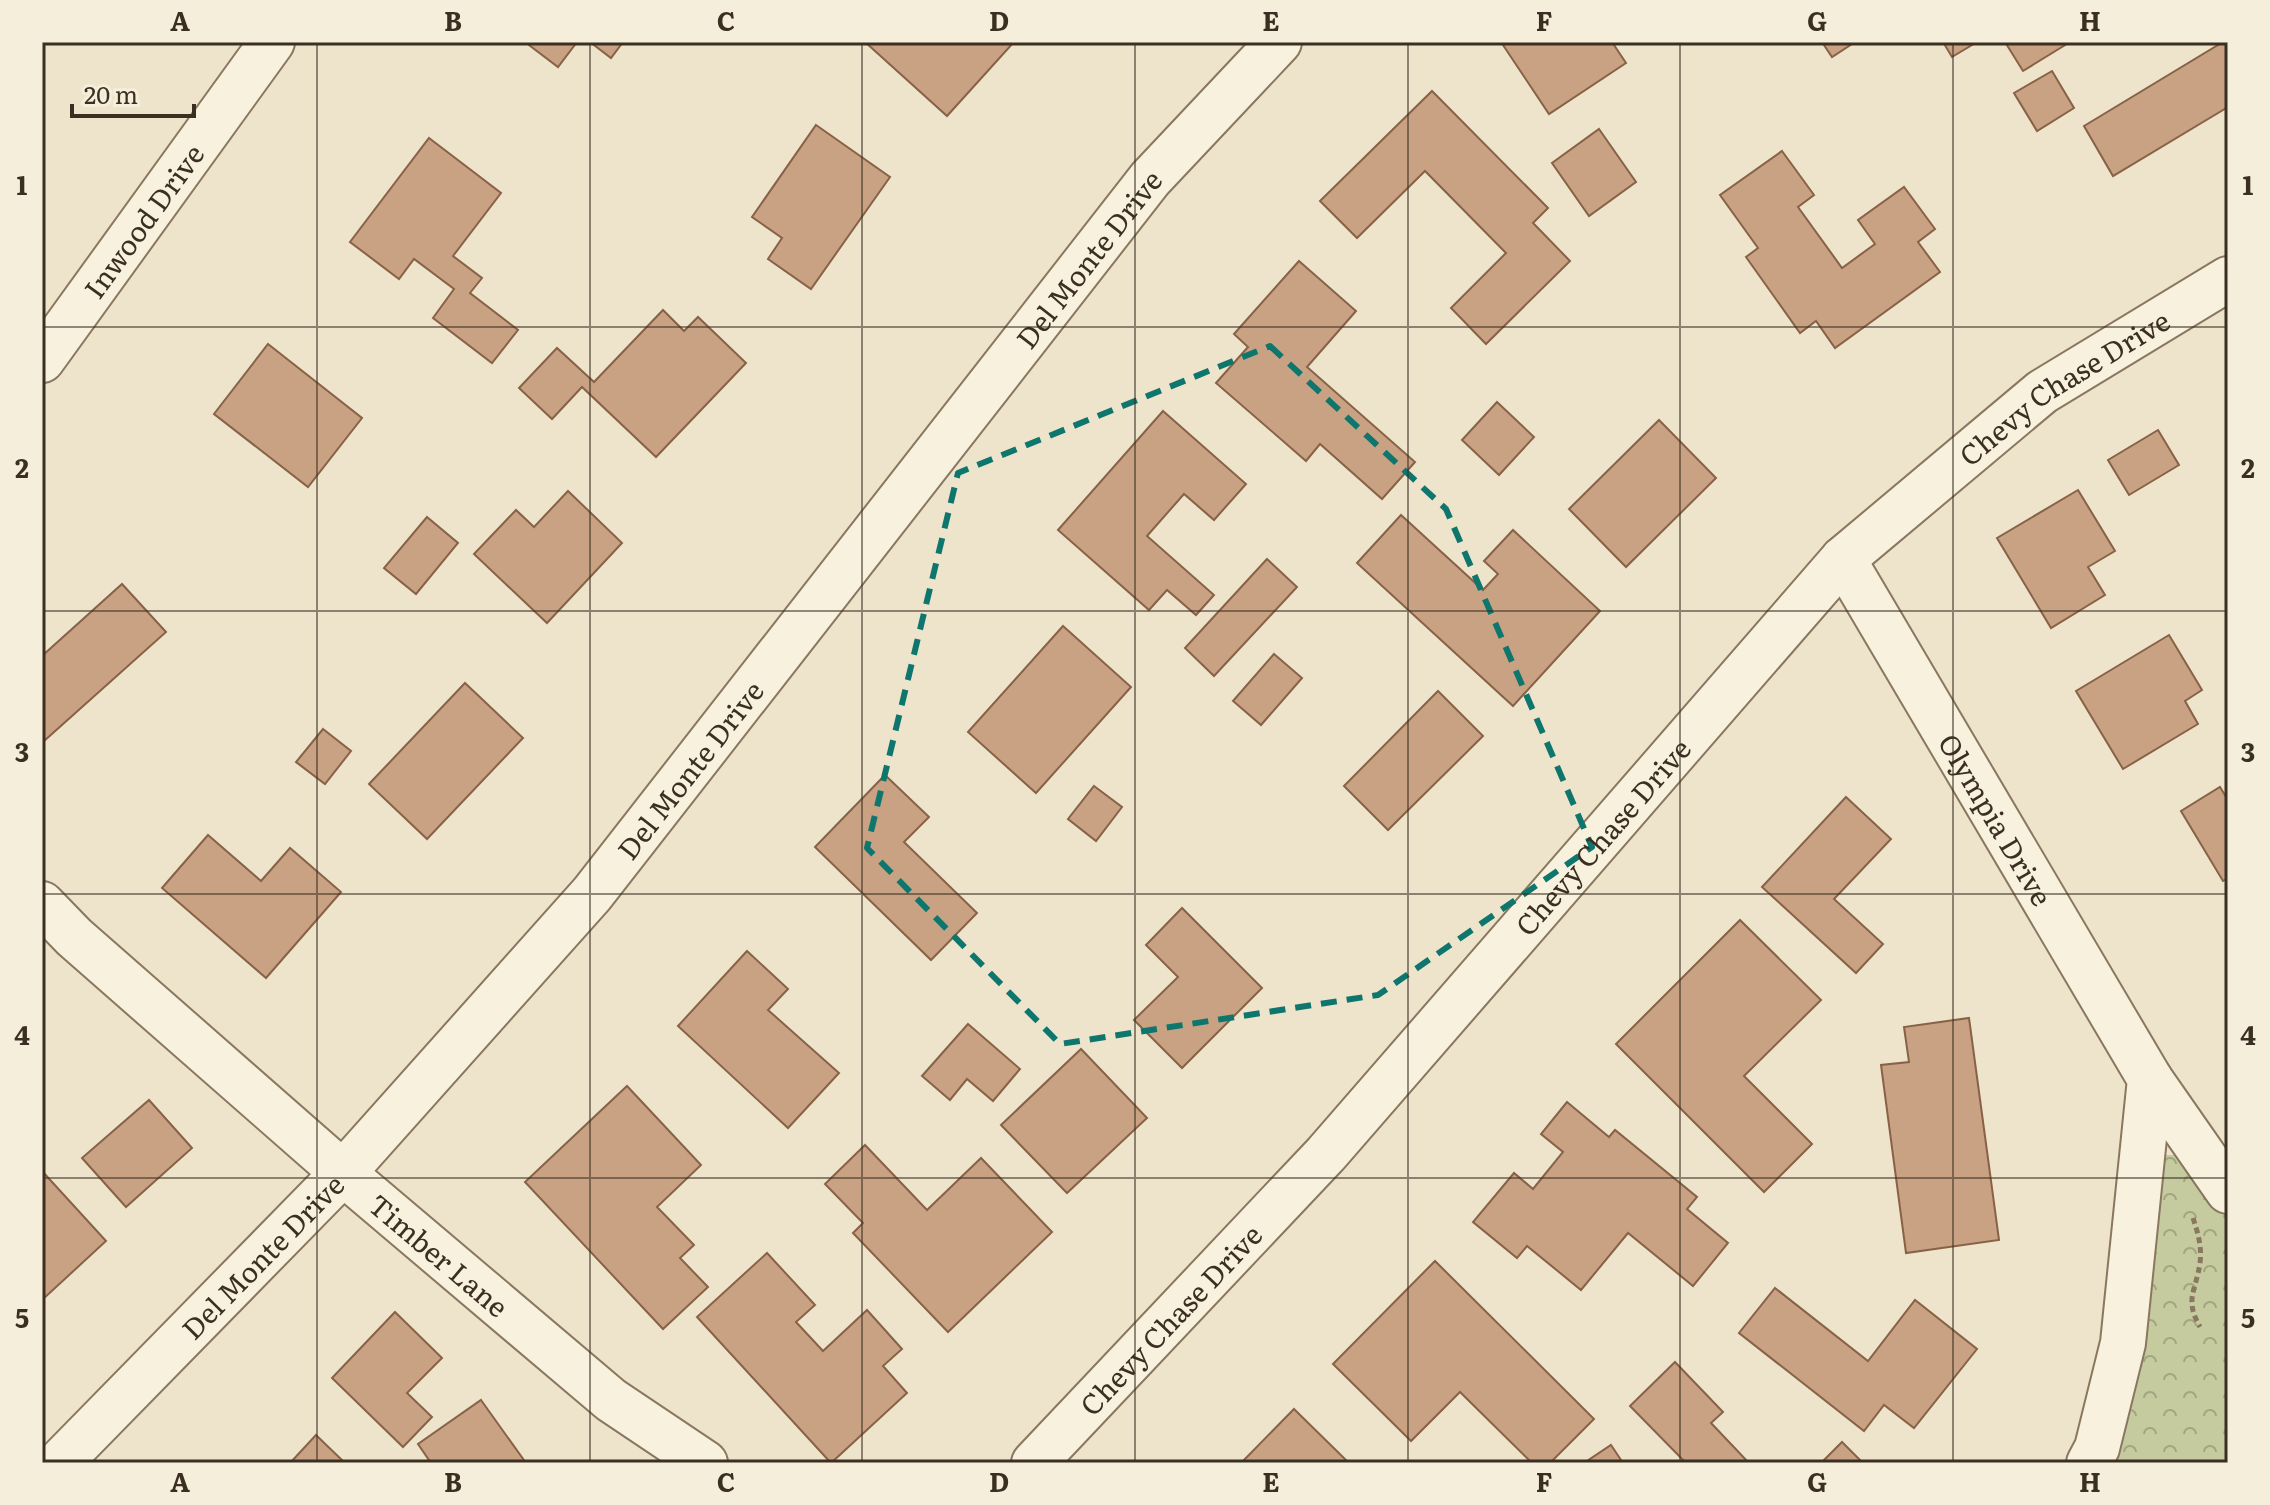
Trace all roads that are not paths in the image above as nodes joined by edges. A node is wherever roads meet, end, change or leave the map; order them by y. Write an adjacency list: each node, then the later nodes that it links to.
1 (272, 42): 4 (street, Inwood Drive)
2 (1279, 42): 8 (street, Del Monte Drive)
3 (2228, 279): 5 (street, Chevy Chase Drive)
4 (42, 360)
5 (1843, 559): 7 (street, Olympia Drive); 12 (street, Chevy Chase Drive)
6 (42, 904): 8 (street, Timber Lane)
7 (2150, 1079): 9 (street, Olympia Drive); 13 (street)
8 (343, 1173): 10 (street, Del Monte Drive); 11 (street, Timber Lane)
9 (2216, 1202)
10 (59, 1463)
11 (705, 1463)
12 (1034, 1463)
13 (2089, 1463)

